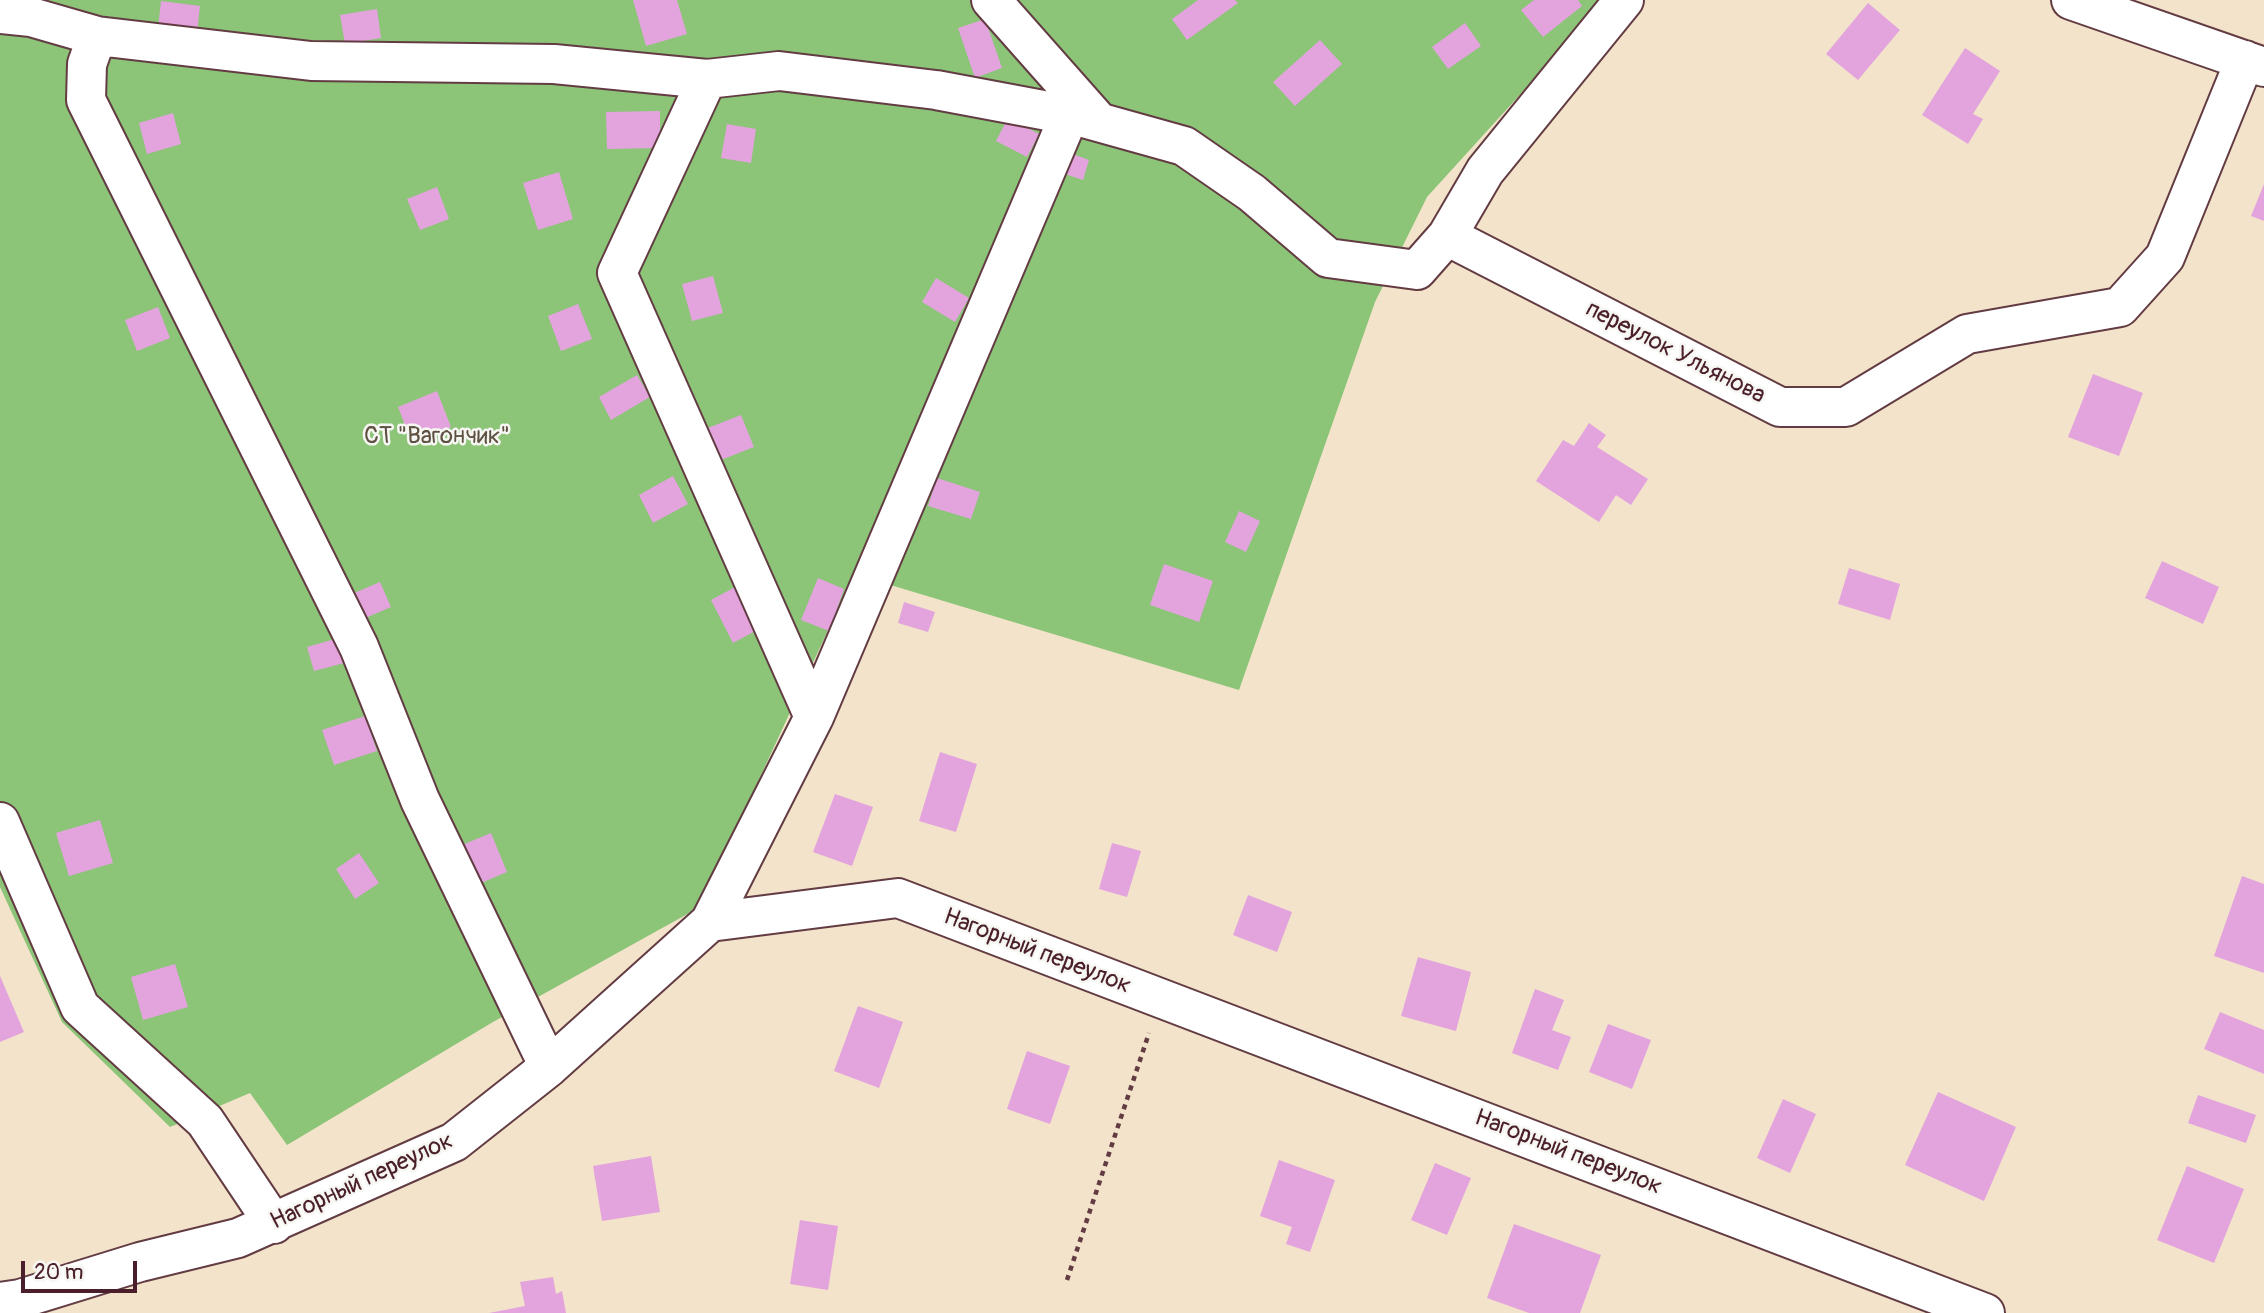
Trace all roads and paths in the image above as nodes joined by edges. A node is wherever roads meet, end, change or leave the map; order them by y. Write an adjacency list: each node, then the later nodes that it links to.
1 (991, 0): 8 (street)
2 (1625, 0): 9 (street)
3 (2071, 0): 6 (street, переулок Ульянова)
4 (0, 14): 5 (street)
5 (97, 36): 7 (street); 14 (street)
6 (2254, 64): 9 (street, переулок Ульянова)
7 (707, 79): 8 (street); 10 (street)
8 (1084, 119): 9 (street); 10 (street)
9 (1447, 236)
10 (814, 717): 12 (street)
11 (0, 822): 15 (street)
12 (710, 922): 13 (street, Нагорный переулок); 14 (street, Нагорный переулок)
13 (1161, 999): 16 (path); 18 (street, Нагорный переулок)
14 (550, 1067): 15 (street, Нагорный переулок)
15 (274, 1224): 17 (street, Нагорный переулок)
16 (1067, 1280)
17 (0, 1302)
18 (1985, 1313)

